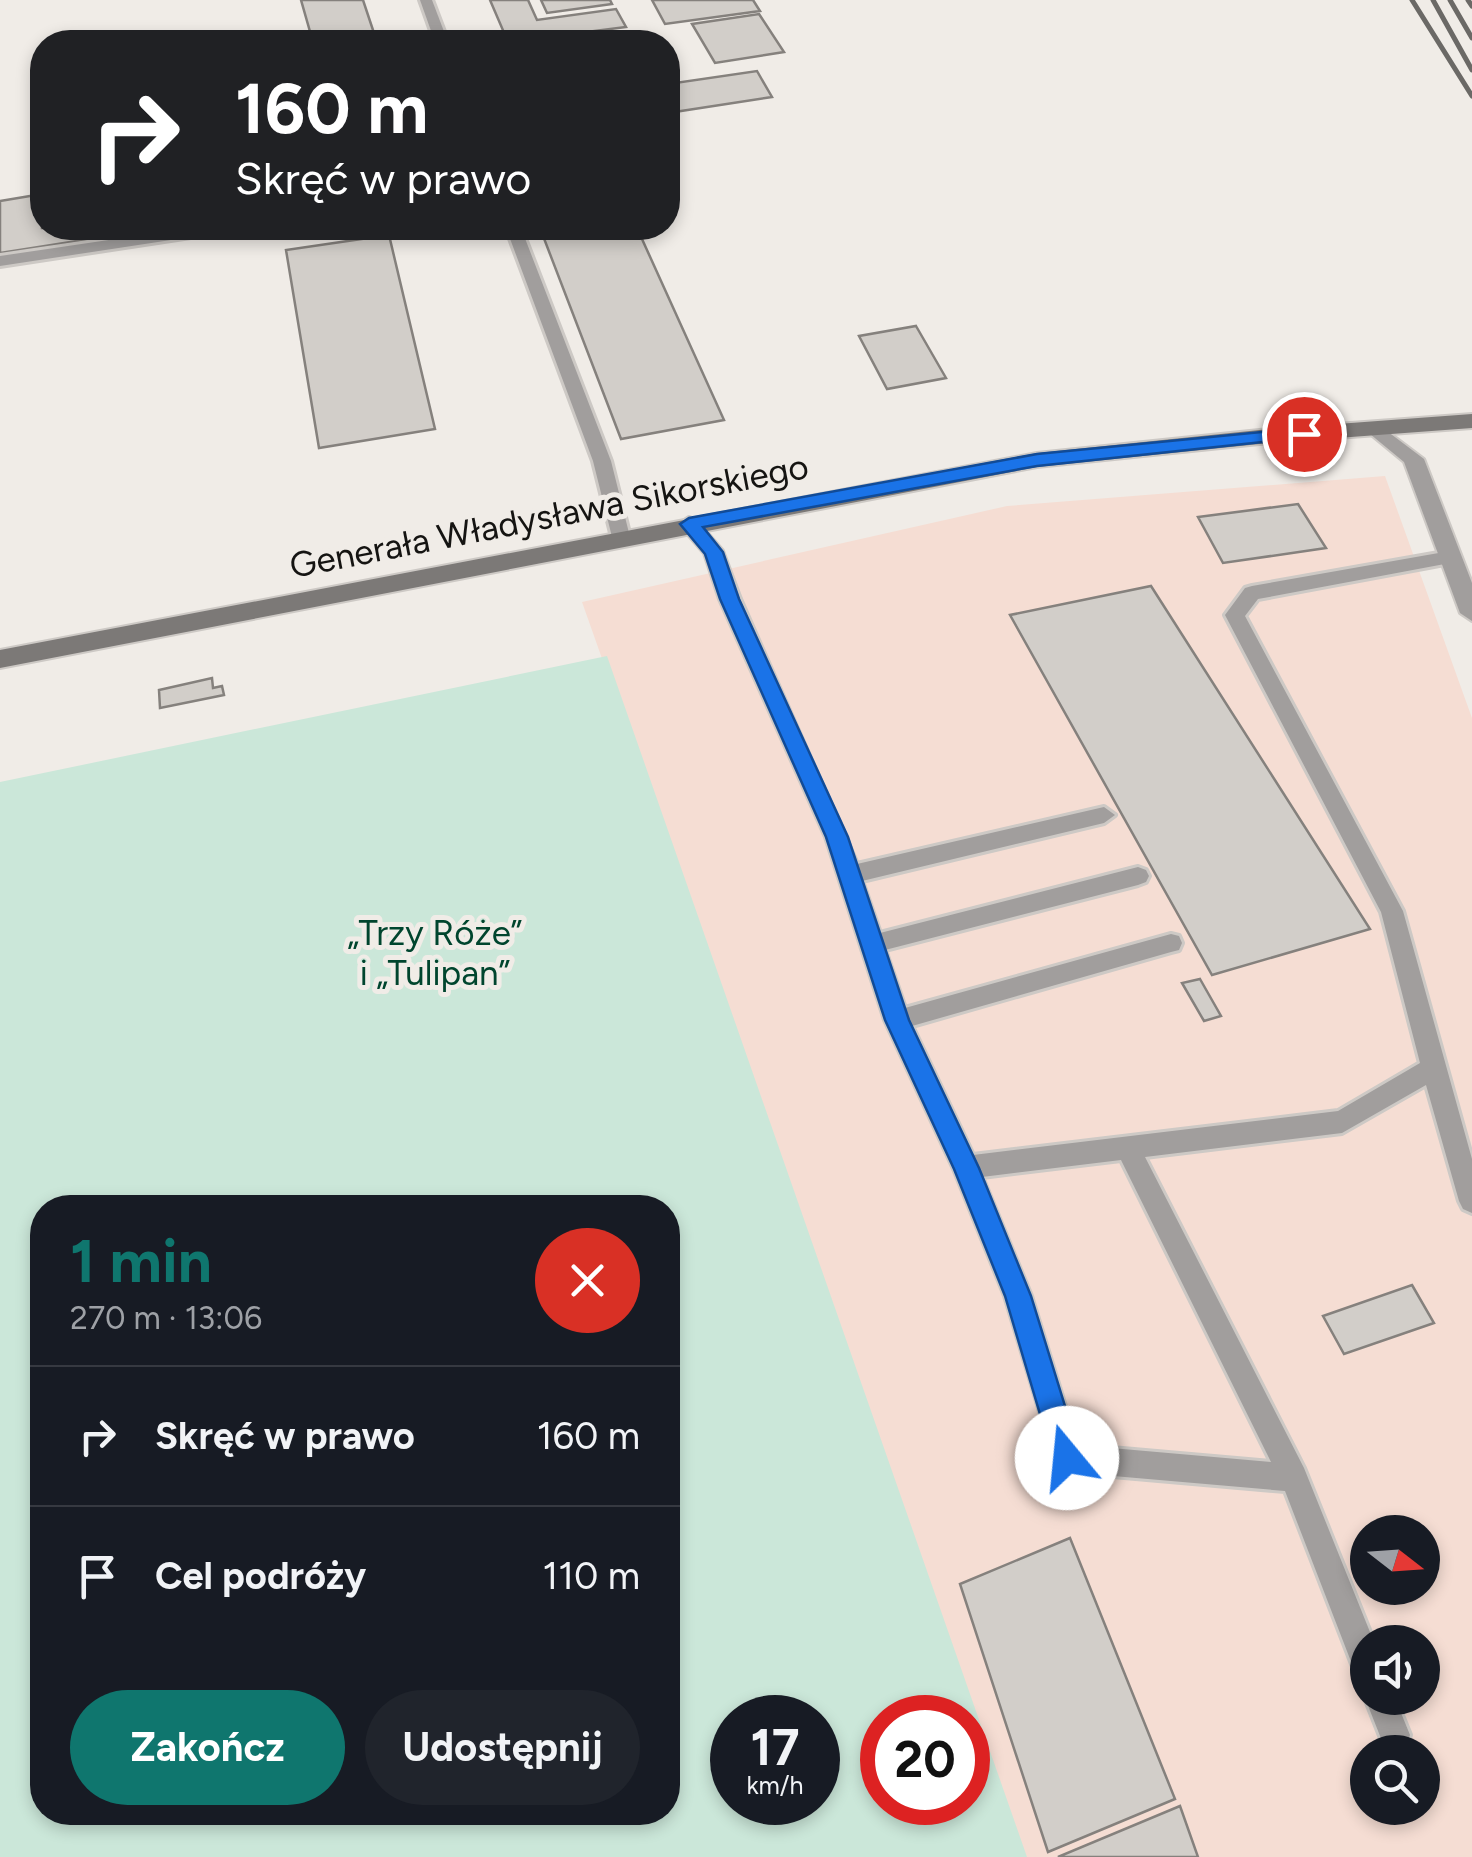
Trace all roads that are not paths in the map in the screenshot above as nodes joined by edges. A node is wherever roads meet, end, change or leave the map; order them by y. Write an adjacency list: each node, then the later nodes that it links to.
1 (426, 0): 2 (lane)
2 (437, 30)
3 (138, 240): 5 (lane)
4 (518, 240): 9 (lane)
5 (0, 261)
6 (1472, 421): 7 (main road, Generała Władysława Sikorskiego)
7 (1375, 429): 8 (main road, Generała Władysława Sikorskiego); 10 (street)
8 (689, 524): 9 (main road, Generała Władysława Sikorskiego); 14 (lane)
9 (621, 537): 12 (main road, Generała Władysława Sikorskiego)
10 (1450, 557): 11 (street); 19 (lane)
11 (1472, 613)
12 (0, 659)
13 (1104, 815): 14 (lane)
14 (849, 875): 16 (lane)
15 (1138, 876): 16 (lane)
16 (872, 944): 18 (lane)
17 (1171, 944): 18 (lane)
18 (897, 1020): 21 (lane)
19 (1433, 1068): 20 (lane); 22 (lane)
20 (1128, 1148): 21 (lane); 23 (lane)
21 (966, 1168): 23 (lane)
22 (1472, 1201)
23 (1294, 1478): 24 (lane)
24 (1352, 1625)
25 (1386, 1715): 26 (lane)
26 (1394, 1735)

